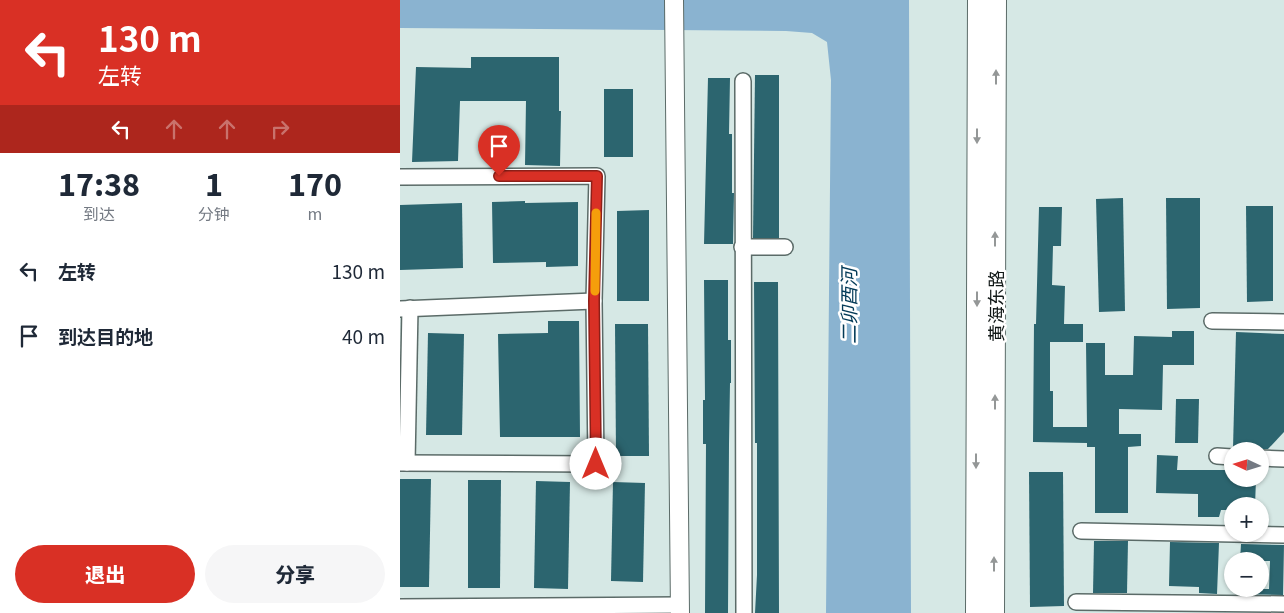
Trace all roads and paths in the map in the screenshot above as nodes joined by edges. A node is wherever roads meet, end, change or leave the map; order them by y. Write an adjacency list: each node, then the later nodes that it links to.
1 (674, 0): 20 (street)
2 (978, 0): 22 (main road, 黄海东路, one-way to 22)
3 (996, 0): 23 (main road, 黄海东路, one-way to 3)
4 (743, 81): 6 (street)
5 (400, 177): 8 (street)
6 (742, 247): 7 (street); 21 (street)
7 (785, 247)
8 (594, 301): 9 (street); 14 (street)
9 (405, 308): 14 (street)
10 (1212, 321): 11 (street)
11 (1284, 322)
12 (1269, 458): 13 (street)
13 (1284, 459)
14 (403, 463)
15 (1081, 531): 16 (street)
16 (1284, 535)
17 (1076, 602): 18 (street)
18 (1284, 604)
19 (400, 607): 20 (street)
20 (680, 609)
21 (744, 613)
22 (976, 613)
23 (994, 613)

